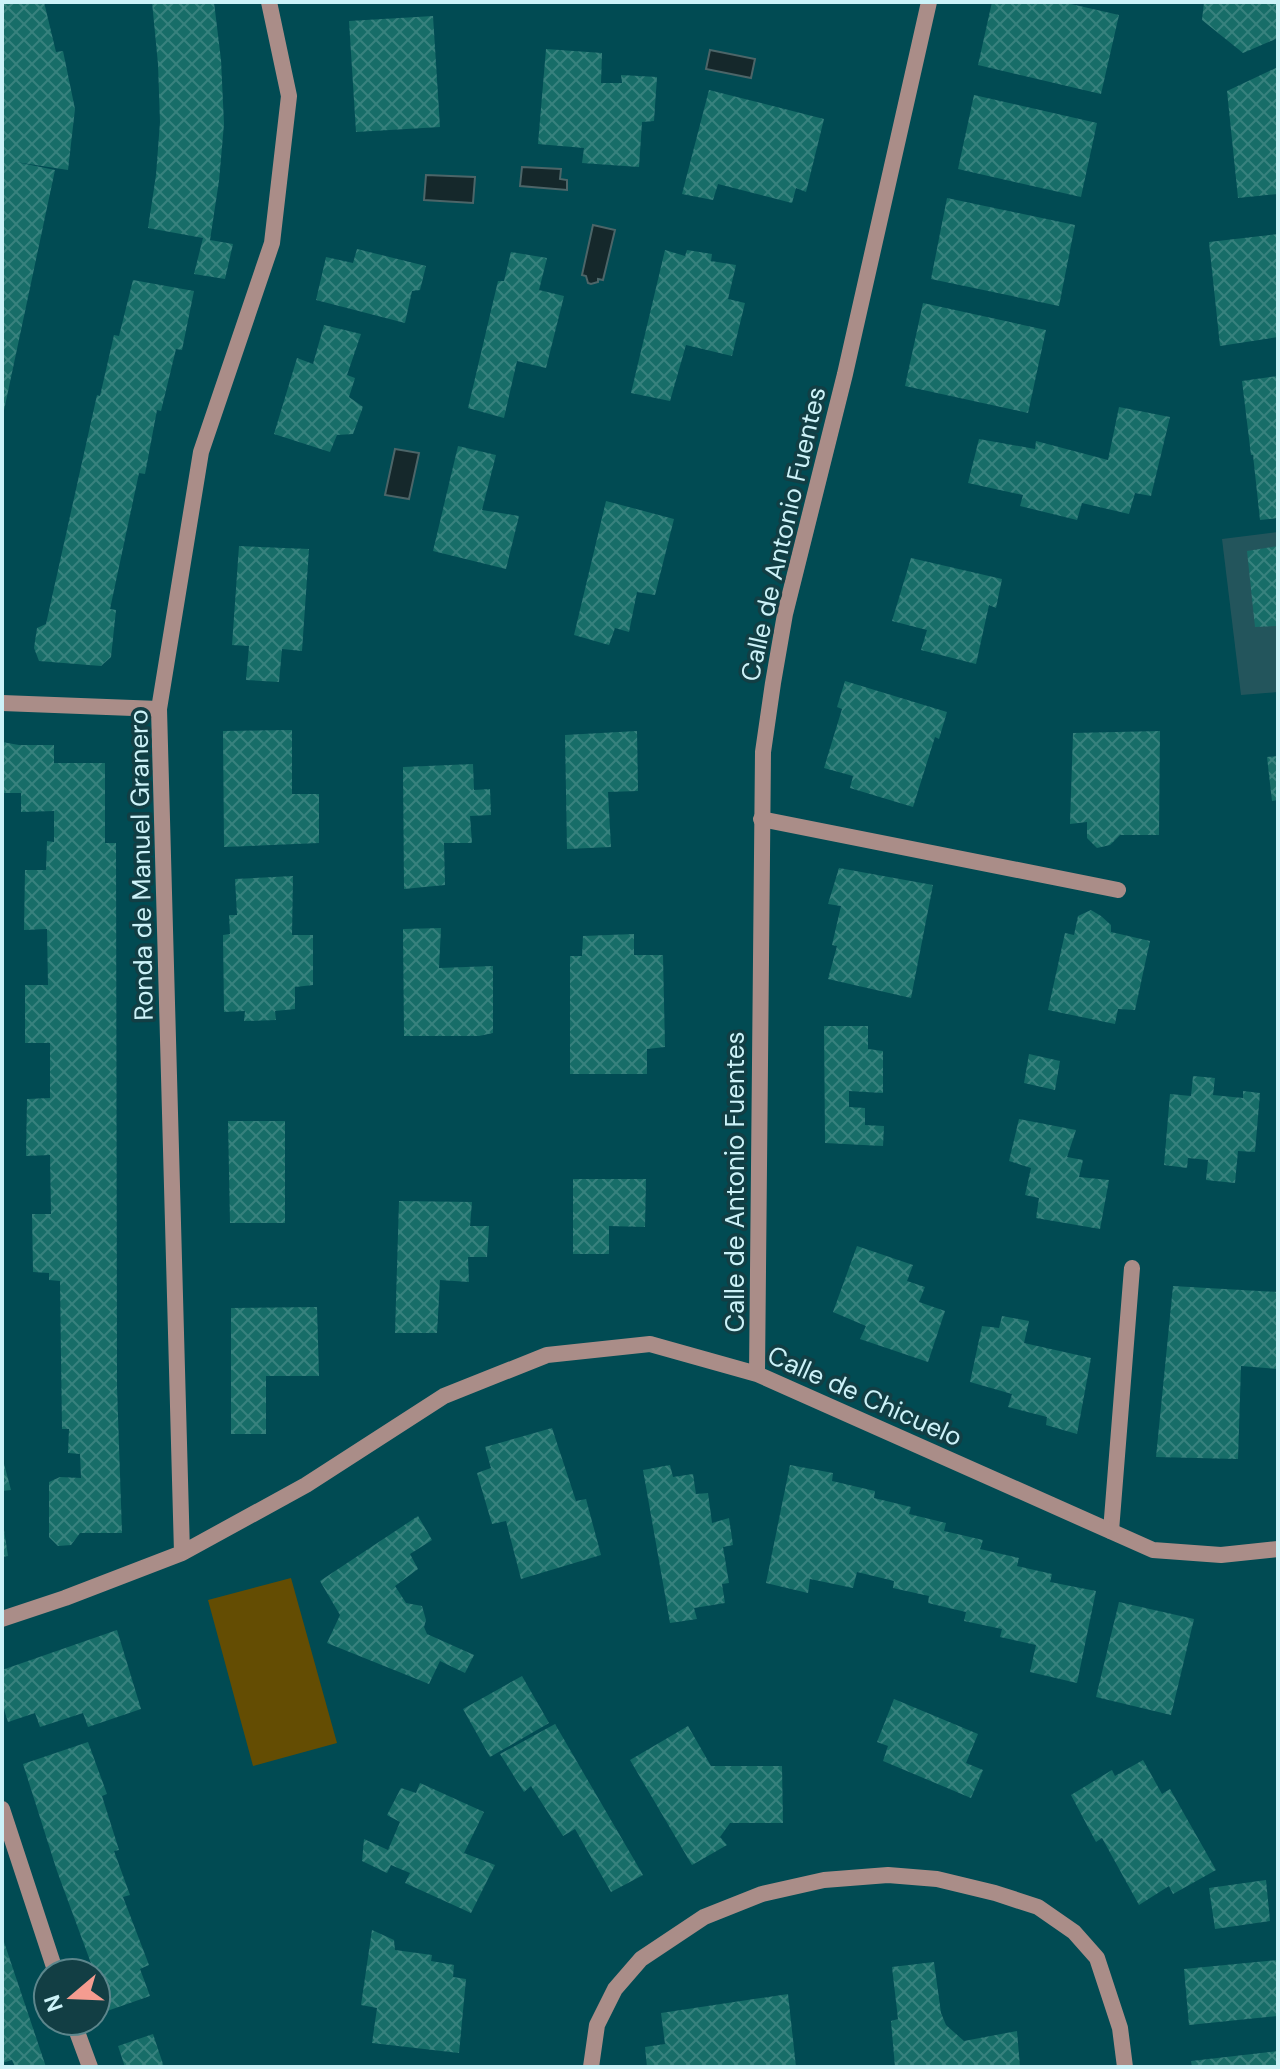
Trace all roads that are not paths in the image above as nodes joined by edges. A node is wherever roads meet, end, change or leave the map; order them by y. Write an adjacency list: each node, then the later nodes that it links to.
1 (269, 2): 4 (street, Ronda de Manuel Granero)
2 (929, 2): 5 (street, Calle de Antonio Fuentes)
3 (2, 703): 4 (street)
4 (159, 709): 11 (street, Ronda de Manuel Granero)
5 (761, 819): 6 (street); 8 (street, Calle de Antonio Fuentes)
6 (1118, 890)
7 (1132, 1268): 9 (street)
8 (757, 1374): 9 (street, Calle de Chicuelo); 11 (street, Calle de Chicuelo)
9 (1111, 1531): 10 (street, Calle de Chicuelo)
10 (1278, 1549)
11 (182, 1553): 12 (street, Calle de Chicuelo)
12 (2, 1619)
13 (2, 1809): 14 (street)
14 (51, 1957)
15 (79, 2037): 16 (street)
16 (90, 2067)
17 (591, 2067): 18 (street)
18 (1125, 2067)

